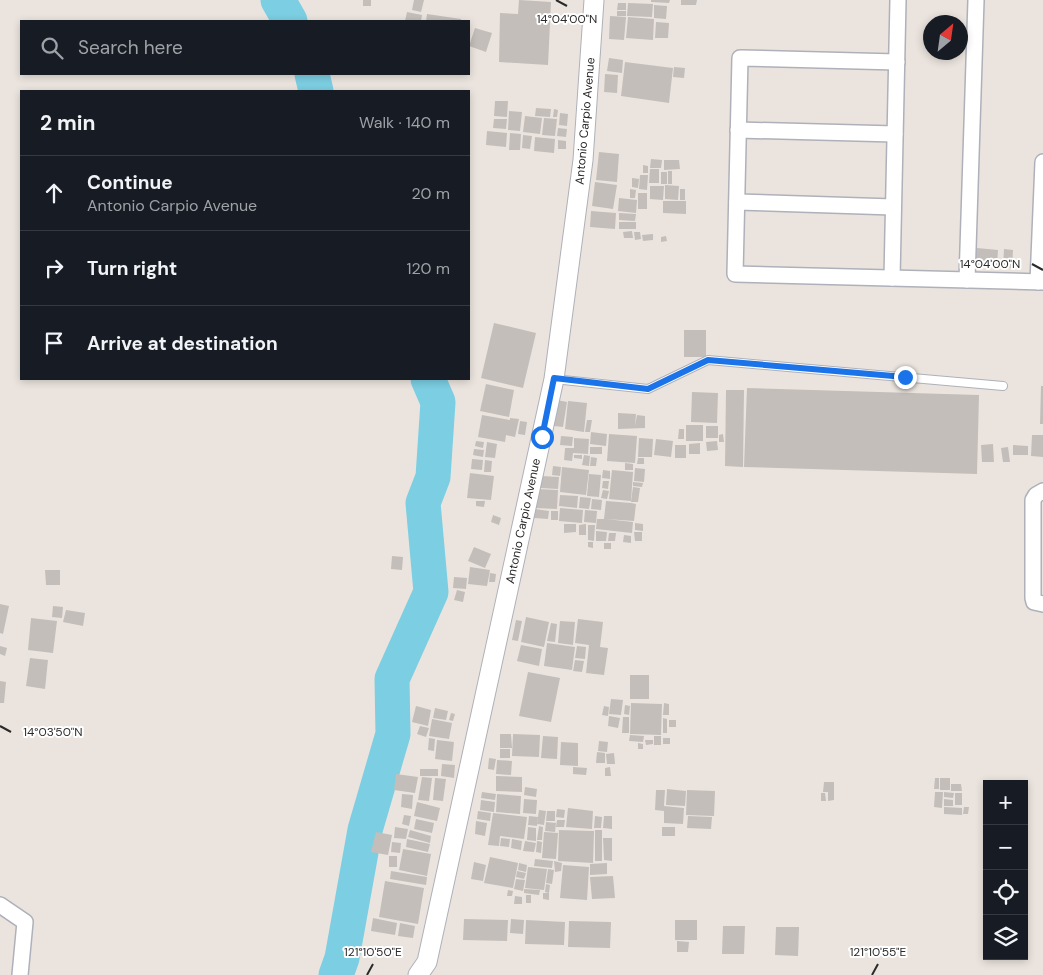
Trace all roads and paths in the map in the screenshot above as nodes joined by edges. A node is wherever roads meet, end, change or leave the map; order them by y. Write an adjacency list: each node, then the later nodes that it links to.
1 (594, 0): 13 (street, Antonio Carpio Avenue)
2 (898, 0): 4 (street)
3 (976, 0): 11 (street)
4 (897, 62): 5 (street); 6 (street)
5 (738, 130): 6 (street); 8 (street)
6 (895, 134): 9 (street)
7 (1043, 162): 12 (street)
8 (737, 202): 9 (street); 10 (street)
9 (893, 207): 10 (street)
10 (892, 278): 11 (street)
11 (966, 280): 12 (street)
12 (1040, 282)
13 (554, 378): 14 (lane); 19 (street, Antonio Carpio Avenue)
14 (1003, 386)
15 (1043, 491): 16 (street)
16 (1043, 604)
17 (0, 905): 18 (street)
18 (20, 975)
19 (418, 975)

